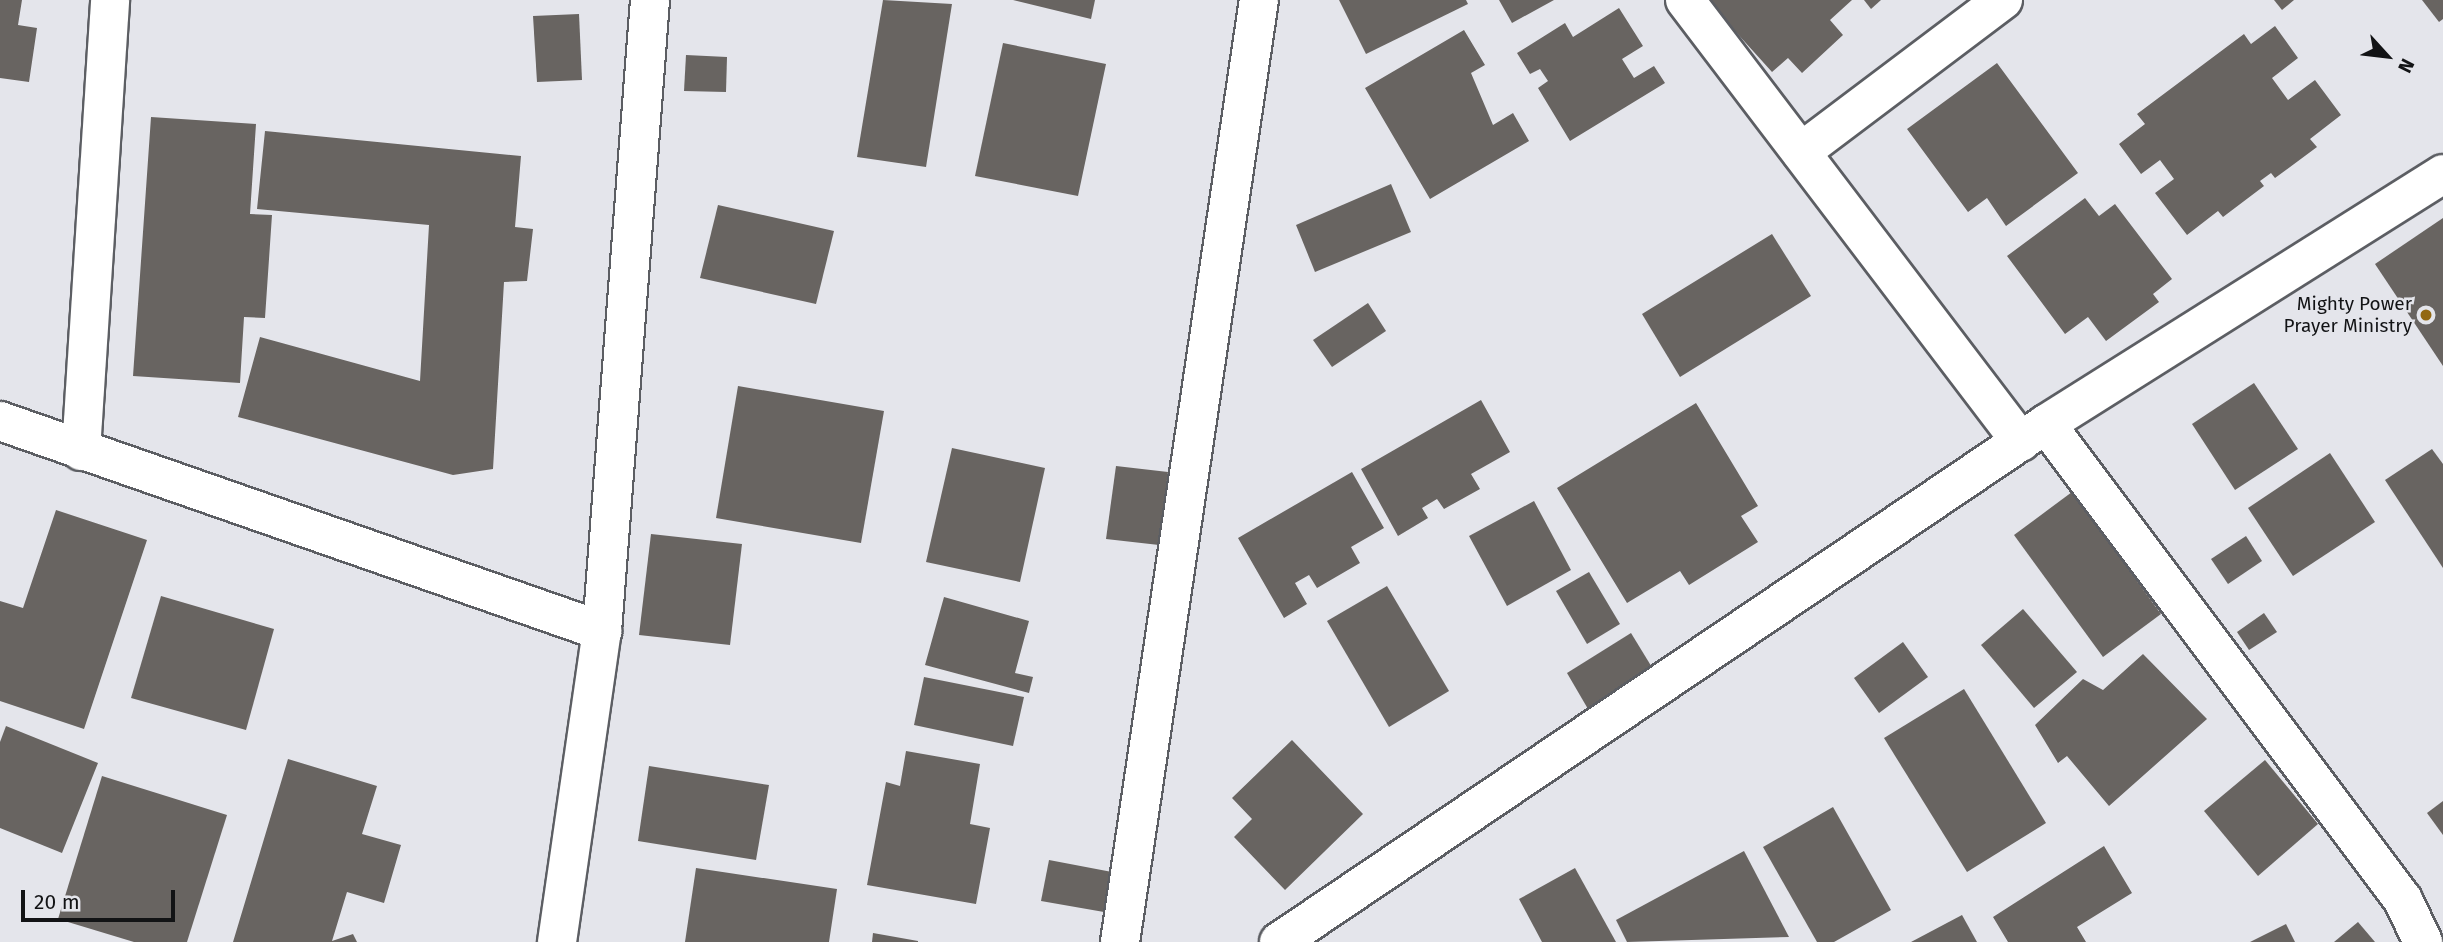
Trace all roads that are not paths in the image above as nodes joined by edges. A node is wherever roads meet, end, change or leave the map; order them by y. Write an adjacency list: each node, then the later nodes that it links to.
1 (110, 0): 10 (street)
2 (650, 0): 11 (street)
3 (1259, 0): 13 (street)
4 (1685, 0): 6 (street)
5 (2003, 0): 6 (street)
6 (1801, 152): 9 (street)
7 (2443, 174): 9 (street)
8 (0, 421): 10 (street)
9 (2034, 433): 14 (street); 15 (street)
10 (81, 451): 11 (street)
11 (602, 631): 12 (street)
12 (557, 942)
13 (1120, 942)
14 (1279, 942)
15 (2423, 942)

